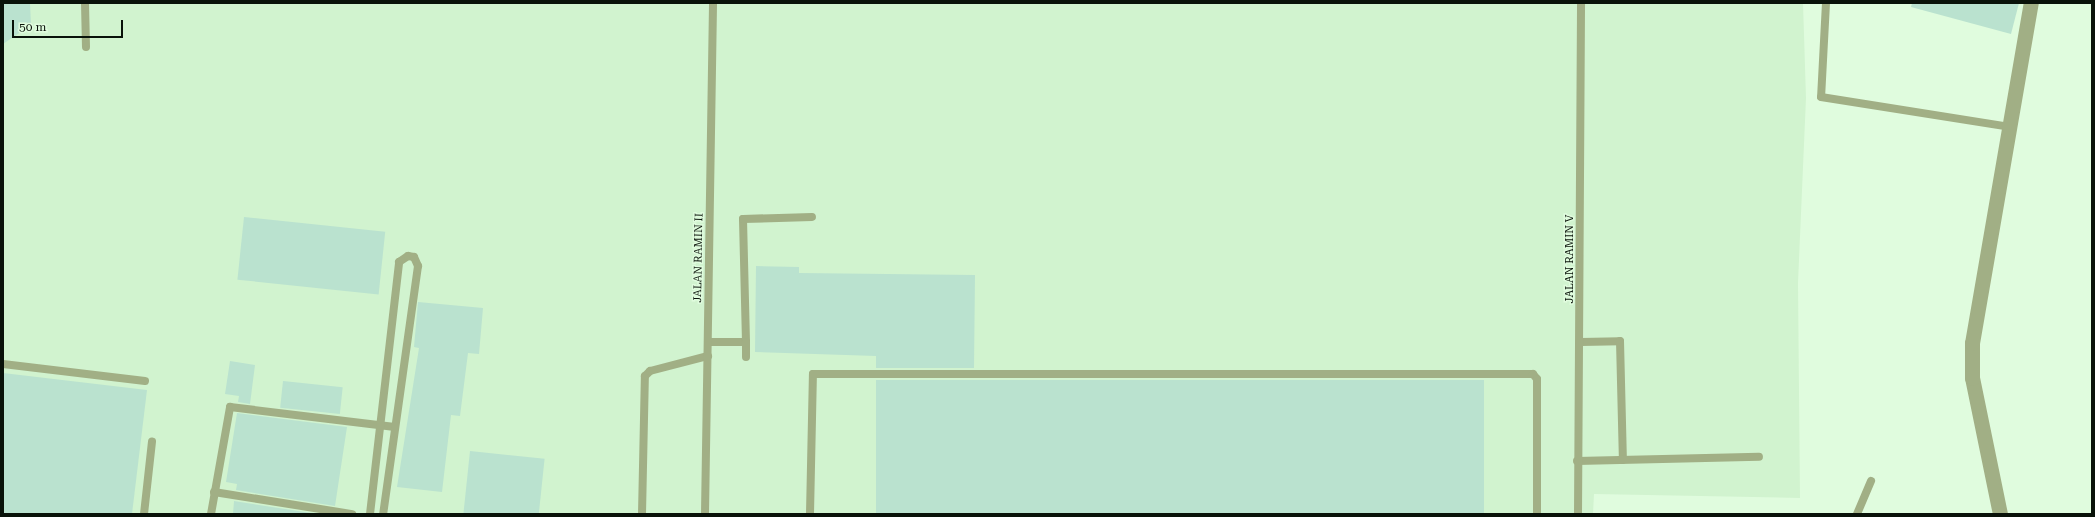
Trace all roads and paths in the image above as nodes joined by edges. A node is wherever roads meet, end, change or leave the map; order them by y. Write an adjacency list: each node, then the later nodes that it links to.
1 (85, 3): 6 (lane)
2 (713, 3): 9 (lane, JALAN RAMIN II)
3 (1581, 3): 11 (lane, JALAN RAMIN V)
4 (1826, 3): 7 (lane)
5 (2031, 3): 7 (street)
6 (86, 47)
7 (2010, 126): 35 (street)
8 (812, 216): 10 (lane)
9 (709, 342): 10 (lane); 12 (lane, JALAN RAMIN II)
10 (746, 342): 13 (lane)
11 (1581, 342): 20 (lane); 21 (lane, JALAN RAMIN V)
12 (708, 356): 29 (lane); 30 (lane, JALAN RAMIN II)
13 (746, 357)
14 (3, 364): 15 (lane)
15 (145, 381)
16 (378, 425): 17 (lane); 17 (lane); 23 (lane); 27 (lane)
17 (395, 427): 28 (lane)
18 (152, 441): 24 (lane)
19 (1760, 457): 20 (lane)
20 (1623, 460): 21 (lane)
21 (1577, 461): 33 (lane, JALAN RAMIN V)
22 (1871, 481): 34 (lane)
23 (214, 492): 25 (lane); 26 (lane)
24 (144, 514)
25 (211, 514)
26 (352, 514)
27 (370, 514)
28 (383, 514)
29 (642, 514)
30 (705, 514)
31 (810, 514): 32 (lane)
32 (1537, 514)
33 (1578, 514)
34 (1856, 514)
35 (2000, 514)

